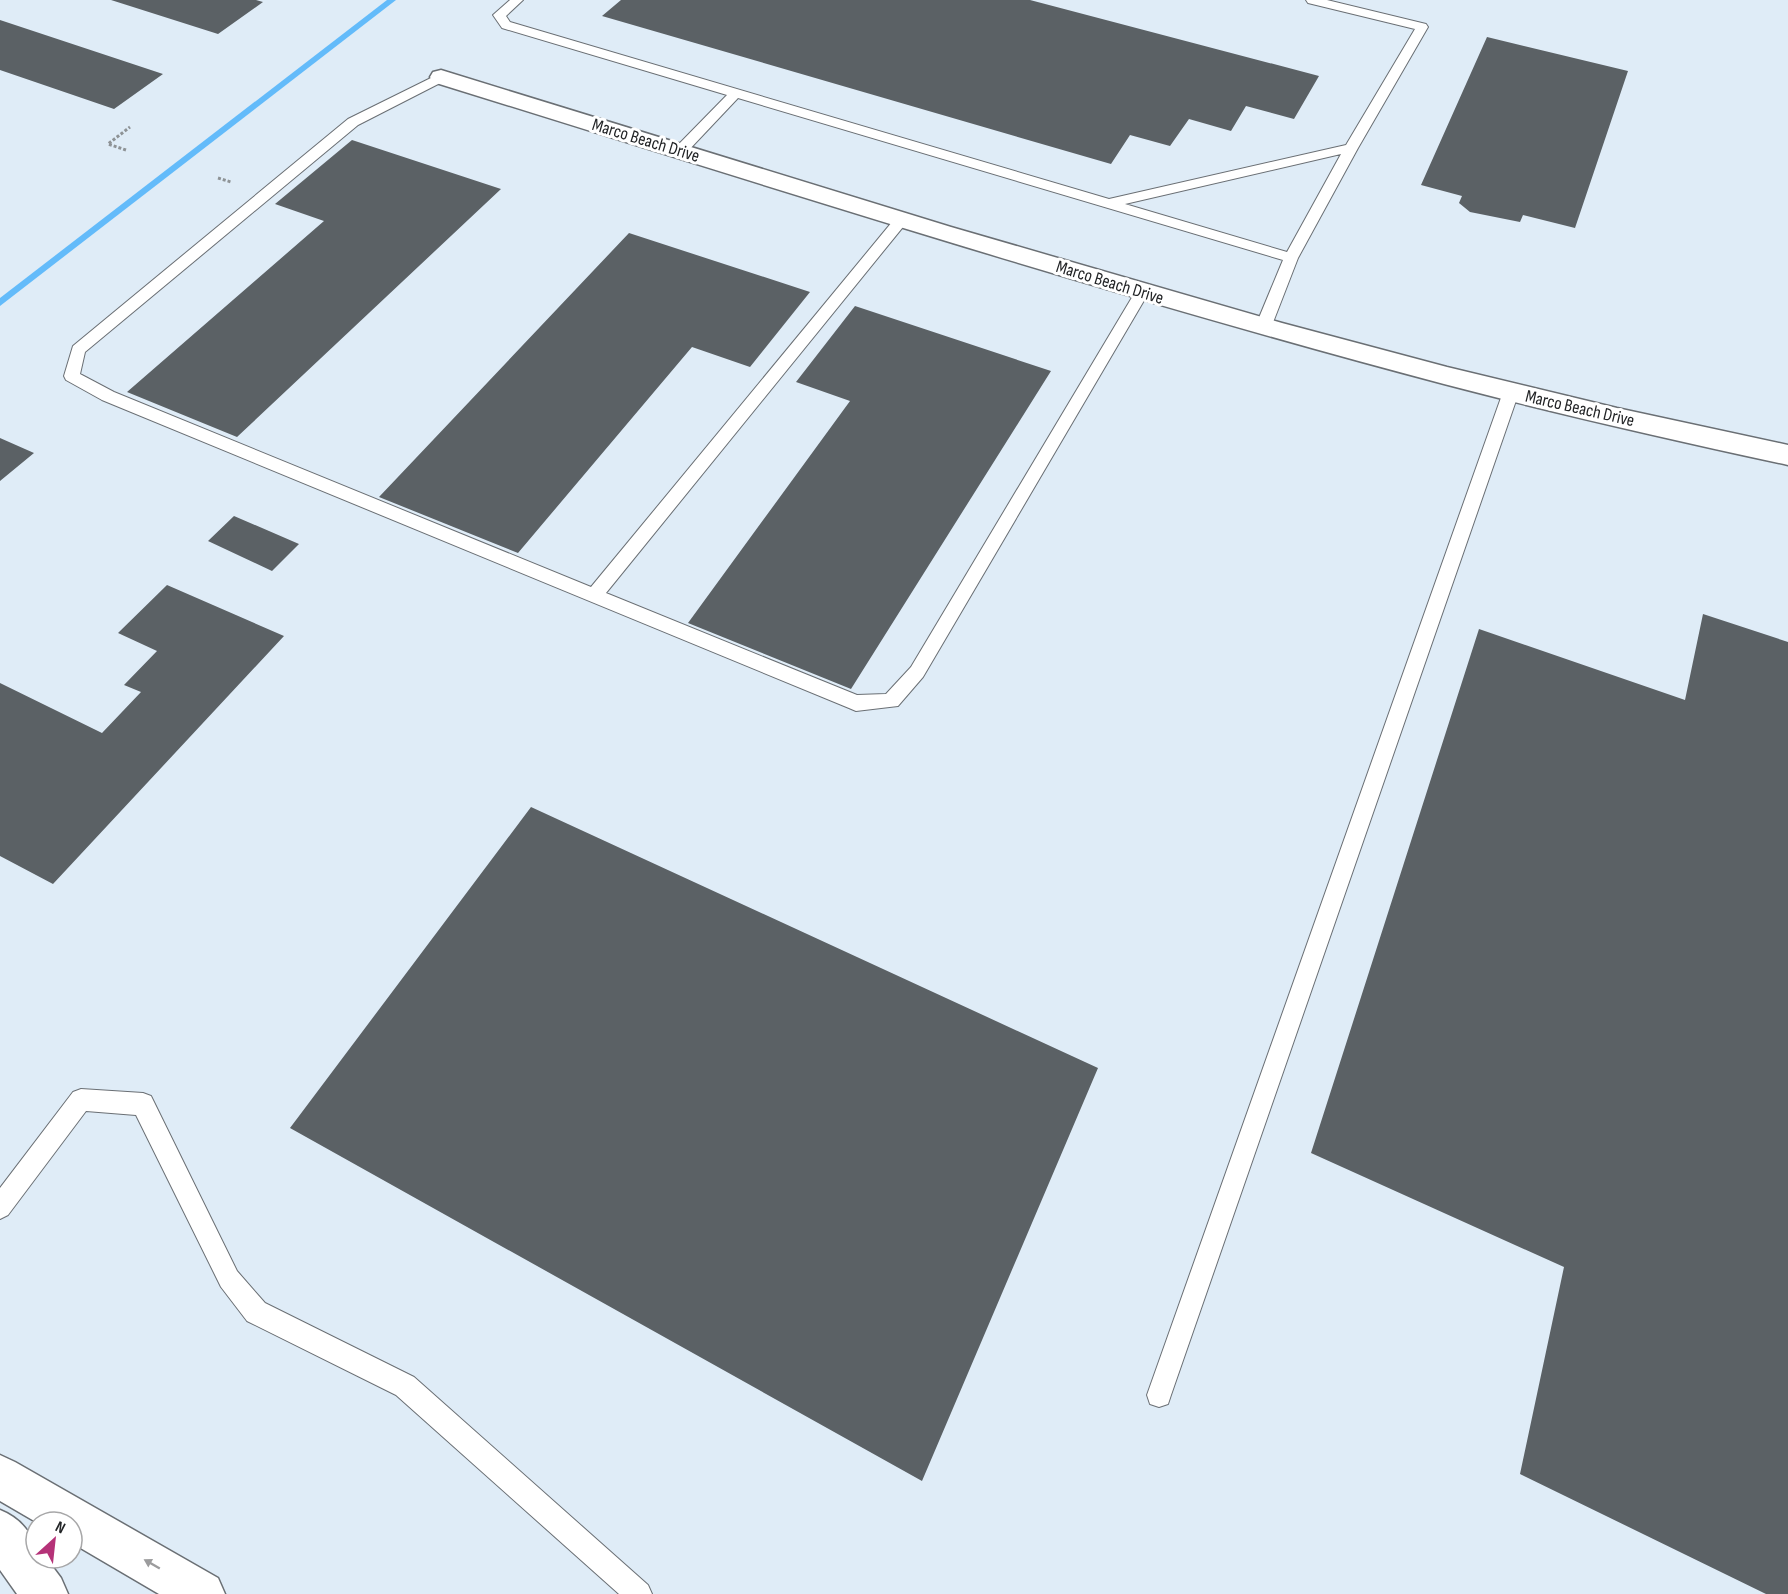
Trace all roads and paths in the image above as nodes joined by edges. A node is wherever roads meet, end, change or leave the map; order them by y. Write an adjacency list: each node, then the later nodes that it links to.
1 (517, 0): 4 (lane)
2 (1312, 0): 6 (lane)
3 (441, 77): 8 (street, Marco Beach Drive); 16 (lane)
4 (736, 93): 8 (lane); 9 (lane)
5 (130, 127): 7 (path)
6 (1351, 148): 9 (lane); 11 (lane)
7 (126, 150)
8 (681, 150): 10 (street, Marco Beach Drive)
9 (1110, 204): 11 (lane)
10 (902, 219): 12 (street, Marco Beach Drive); 16 (lane)
11 (1291, 258): 13 (lane)
12 (1142, 292): 13 (street, Marco Beach Drive); 16 (lane)
13 (1264, 325): 14 (street, Marco Beach Drive)
14 (1511, 392): 15 (street, Marco Beach Drive); 18 (lane)
15 (1788, 455)
16 (594, 595)
17 (0, 1207): 23 (lane)
18 (1159, 1395)
19 (0, 1477): 22 (street, one-way to 19)
20 (0, 1532): 21 (street)
21 (45, 1594)
22 (202, 1594)
23 (639, 1594)

